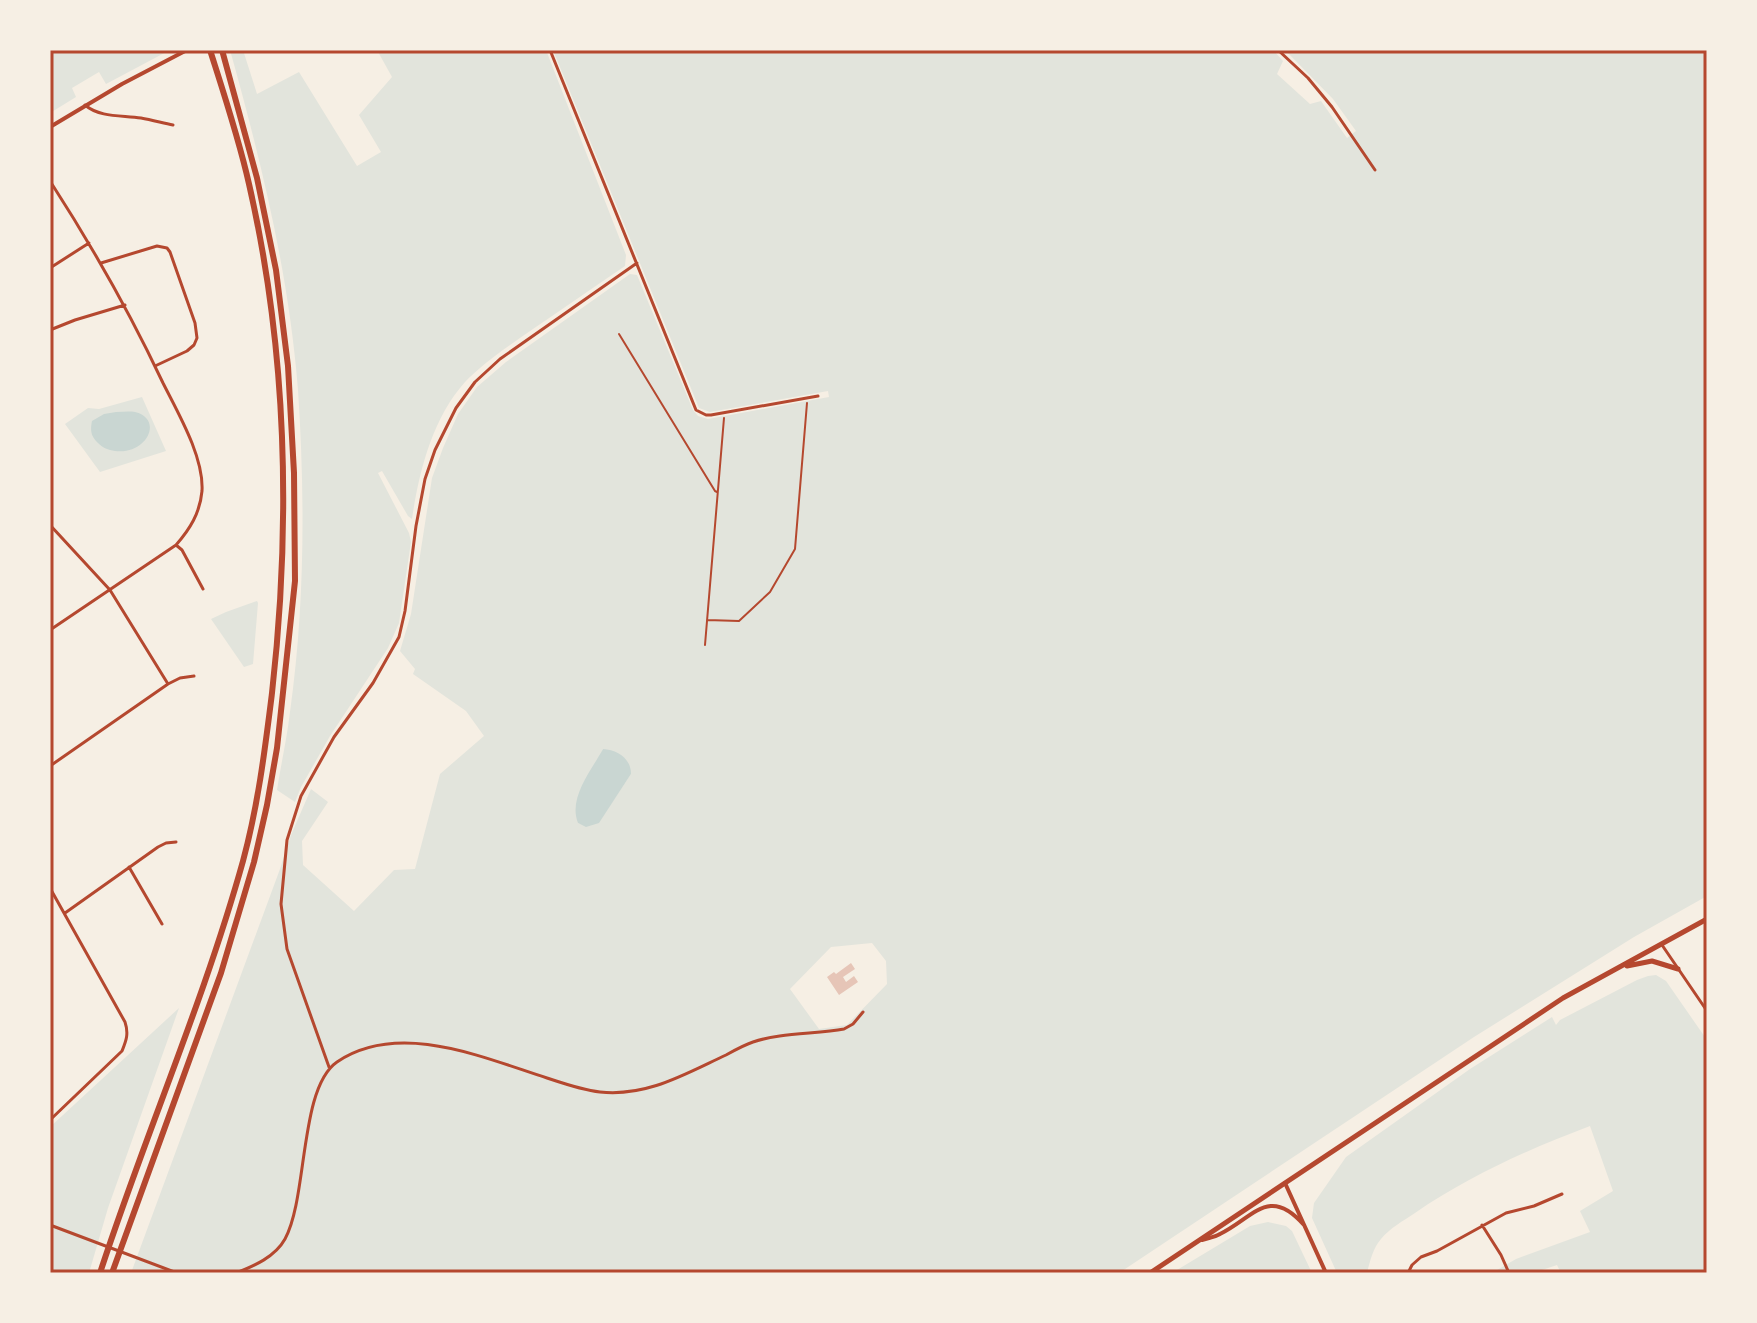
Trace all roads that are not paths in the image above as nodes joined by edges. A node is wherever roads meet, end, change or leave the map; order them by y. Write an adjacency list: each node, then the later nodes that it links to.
1 (187, 50): 6 (street)
2 (550, 50): 13 (street)
3 (1278, 50): 9 (street)
4 (222, 51): 47 (highway)
5 (211, 53): 46 (highway)
6 (85, 105): 7 (street); 8 (street)
7 (173, 125)
8 (50, 127)
9 (1375, 170)
10 (50, 181): 11 (street)
11 (89, 243): 12 (street); 14 (street)
12 (101, 263): 15 (street); 17 (street)
13 (637, 263): 18 (street); 38 (street)
14 (50, 268)
15 (125, 305): 16 (street); 17 (street)
16 (50, 330)
17 (155, 366): 20 (street)
18 (818, 396)
19 (50, 525): 22 (street)
20 (176, 545): 21 (street); 22 (street)
21 (203, 589)
22 (110, 590): 23 (street); 25 (street)
23 (50, 630)
24 (194, 676): 25 (street)
25 (168, 684): 26 (street)
26 (50, 766)
27 (176, 842): 28 (street)
28 (129, 867): 30 (street); 32 (street)
29 (50, 888): 30 (street)
30 (65, 913): 39 (street)
31 (1707, 919): 33 (main road)
32 (162, 924)
33 (1662, 944): 34 (main road); 35 (street)
34 (1622, 967): 35 (main road); 40 (main road)
35 (1678, 969): 36 (street)
36 (1707, 1011)
37 (863, 1012): 38 (street)
38 (329, 1067): 49 (street)
39 (50, 1120)
40 (1285, 1183): 43 (street); 45 (main road)
41 (1562, 1194): 44 (street)
42 (50, 1225): 48 (street)
43 (1304, 1225): 45 (street); 51 (street)
44 (1482, 1225): 52 (street); 53 (street)
45 (1200, 1241): 50 (main road)
46 (100, 1273)
47 (112, 1273)
48 (177, 1273)
49 (236, 1273)
50 (1150, 1273)
51 (1326, 1273)
52 (1408, 1273)
53 (1509, 1273)

